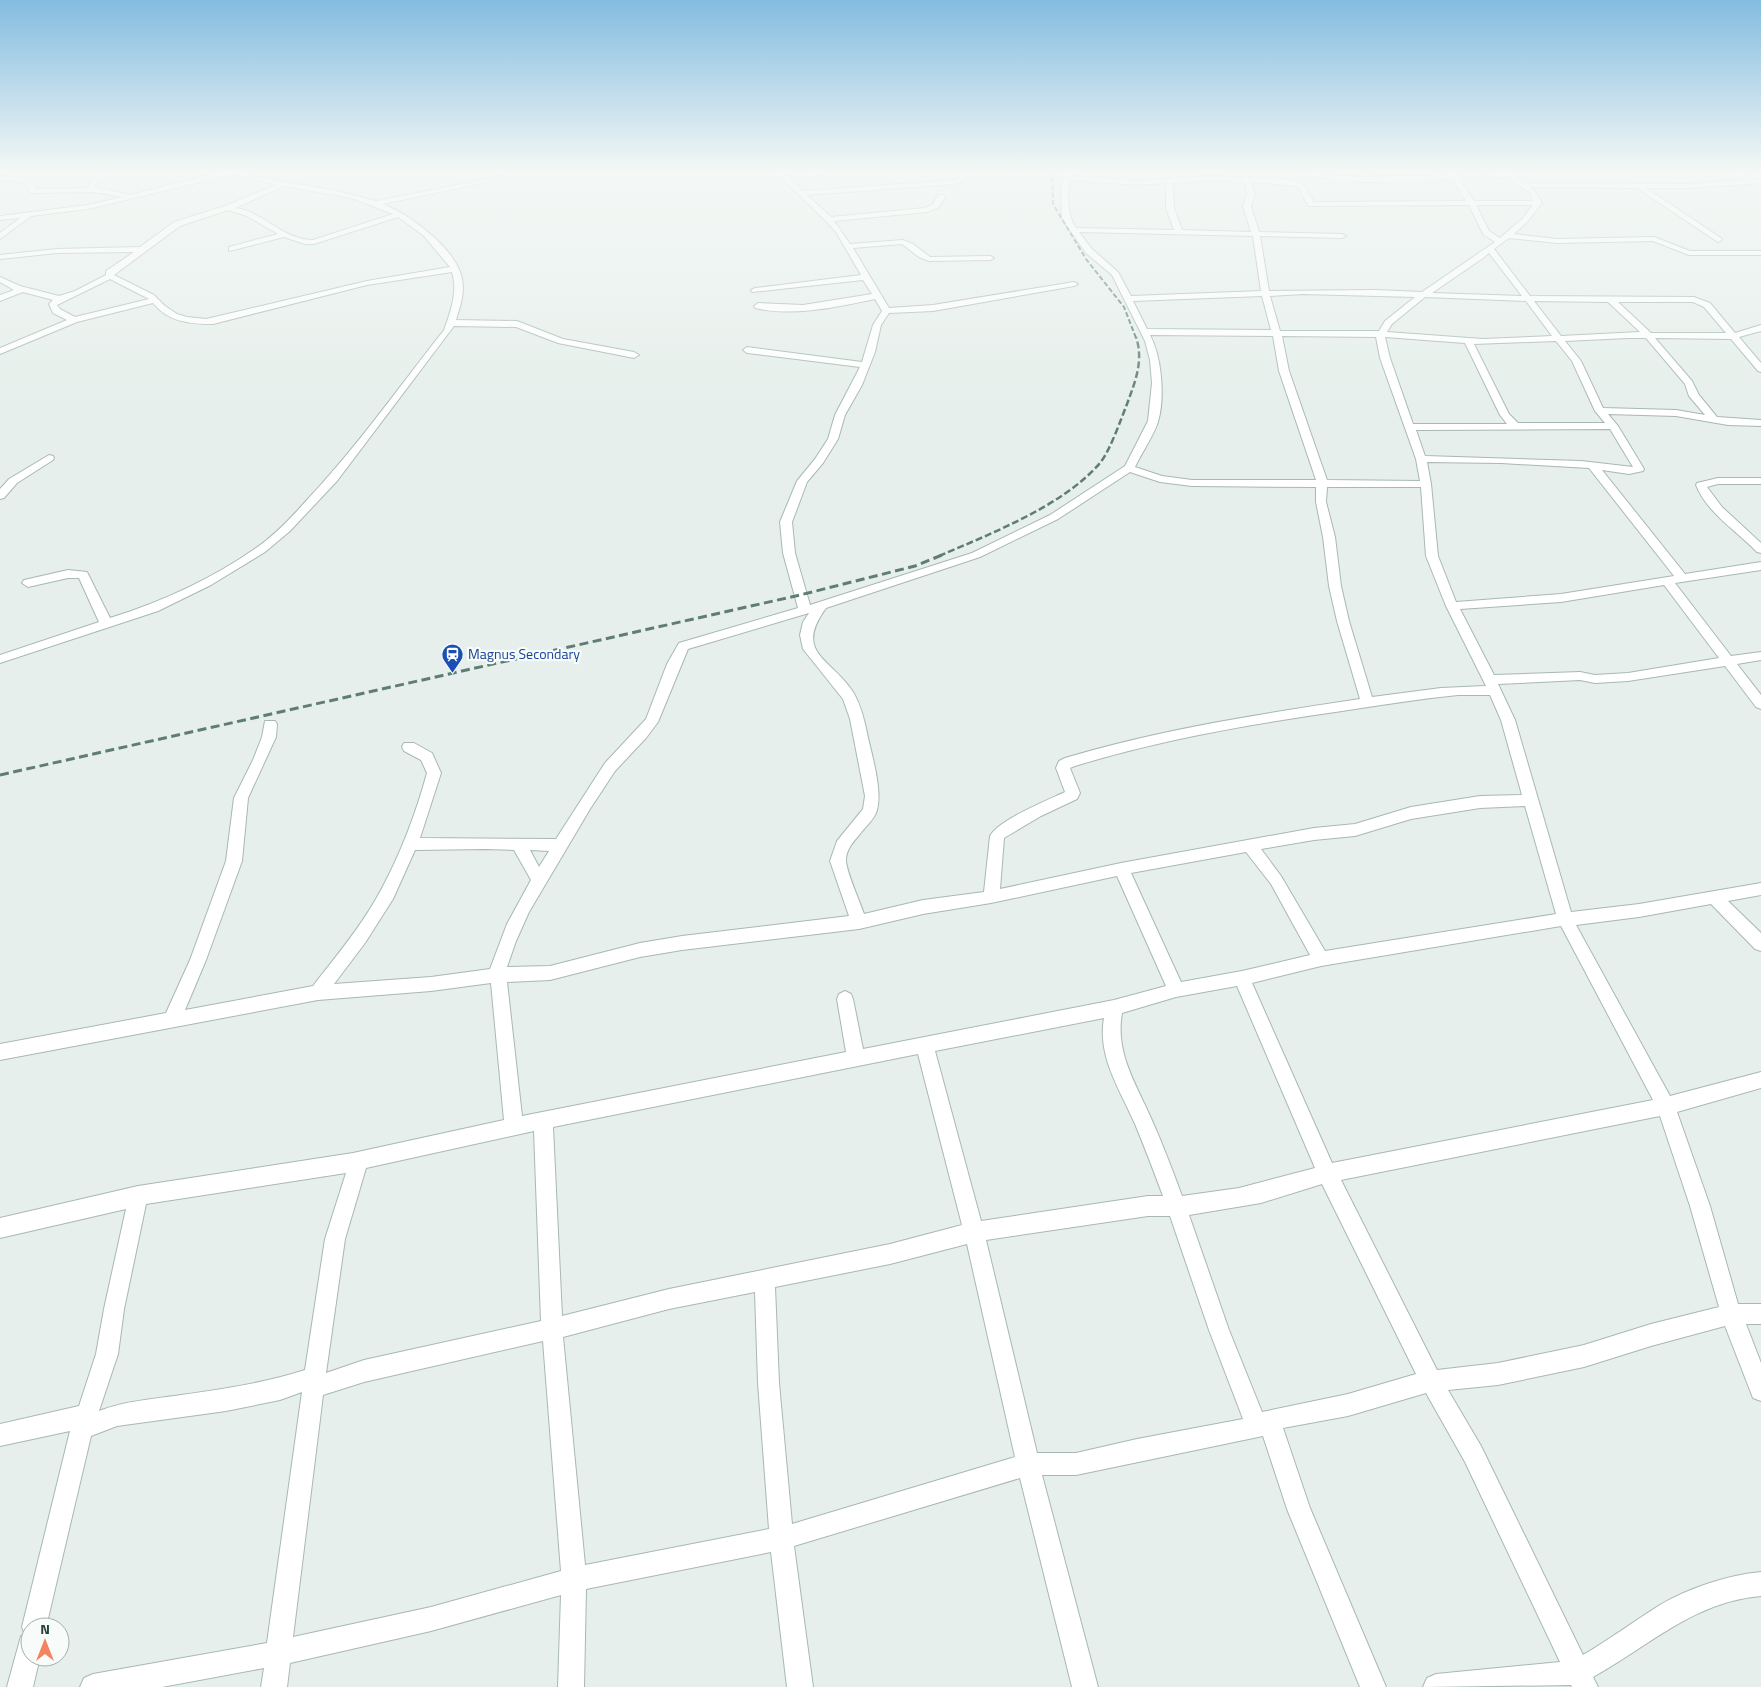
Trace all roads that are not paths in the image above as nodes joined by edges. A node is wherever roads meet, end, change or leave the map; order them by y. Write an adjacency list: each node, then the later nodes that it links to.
1 (142, 249): 12 (street); 15 (street)
2 (236, 249): 10 (street)
3 (440, 249): 14 (street)
4 (850, 249): 16 (street)
5 (914, 249): 13 (street)
6 (1087, 249): 28 (street)
7 (1258, 249): 21 (street)
8 (1490, 249): 22 (street); 25 (street)
9 (1678, 249): 11 (street)
10 (232, 250)
11 (1761, 253)
12 (0, 257)
13 (990, 258)
14 (454, 270): 29 (street); 33 (street)
15 (110, 276): 27 (street); 29 (street)
16 (865, 277): 20 (street); 23 (street)
17 (0, 280): 19 (street)
18 (1074, 284): 31 (street)
19 (22, 289): 24 (street); 27 (street)
20 (755, 290)
21 (1266, 294): 22 (street); 28 (street); 36 (street)
22 (1425, 295): 25 (street); 37 (street)
23 (876, 296): 30 (street); 31 (street)
24 (0, 298)
25 (1527, 298): 26 (street); 40 (street)
26 (1609, 298): 38 (street); 39 (street)
27 (59, 299): 32 (street)
28 (1128, 299): 35 (street)
29 (155, 300): 32 (street)
30 (758, 306)
31 (886, 311): 47 (street)
32 (74, 320): 45 (street)
33 (451, 323): 46 (street); 71 (street)
34 (1761, 328): 39 (street)
35 (1145, 332): 36 (street); 58 (street)
36 (1276, 334): 37 (street); 60 (street)
37 (1381, 334): 41 (street); 53 (street)
38 (1648, 335): 39 (street); 40 (street); 50 (street)
39 (1733, 336): 44 (street)
40 (1558, 338): 41 (street); 49 (street)
41 (1468, 342): 54 (street)
42 (1761, 349): 44 (street)
43 (746, 350): 47 (street)
44 (1745, 350): 48 (street)
45 (0, 351)
46 (634, 355)
47 (865, 365): 70 (street)
48 (1761, 369)
49 (1600, 411): 50 (street); 52 (street)
50 (1713, 419): 51 (street)
51 (1761, 422)
52 (1613, 426): 54 (street); 57 (street)
53 (1410, 427): 54 (street); 56 (street)
54 (1516, 427)
55 (49, 458): 62 (street)
56 (1421, 459): 57 (street); 61 (street)
57 (1593, 466): 65 (street)
58 (1129, 468): 60 (street); 68 (street)
59 (1761, 481): 63 (street)
60 (1322, 482): 61 (street); 76 (street)
61 (1426, 484): 69 (street)
62 (0, 496)
63 (1761, 550)
64 (1761, 566): 65 (street)
65 (1682, 578): 66 (street)
66 (1666, 580): 69 (street); 74 (street)
67 (28, 583): 71 (street)
68 (821, 606): 70 (street); 91 (street)
69 (1452, 606): 75 (street)
70 (805, 610): 83 (street)
71 (107, 625): 73 (street)
72 (1761, 656): 74 (street)
73 (0, 658)
74 (1729, 661): 75 (street); 77 (street)
75 (1492, 685): 76 (street); 80 (street)
76 (1367, 702): 88 (street)
77 (1761, 704)
78 (270, 724): 100 (street)
79 (409, 747): 81 (street)
80 (1529, 800): 84 (street); 90 (street)
81 (410, 844): 82 (street); 97 (street)
82 (519, 844): 83 (street); 86 (street)
83 (560, 845): 86 (street)
84 (1250, 846): 85 (street); 93 (street)
85 (1121, 869): 88 (street); 96 (street)
86 (538, 880): 94 (street)
87 (1761, 889): 89 (street)
88 (991, 897): 91 (street)
89 (1714, 897): 90 (street); 92 (street)
90 (1565, 919): 93 (street); 105 (street)
91 (859, 922): 94 (street)
92 (1761, 944)
93 (1321, 959): 95 (street)
94 (497, 976): 97 (street); 107 (street)
95 (1242, 978): 96 (street); 109 (street)
96 (1176, 990): 99 (street)
97 (318, 993): 100 (street)
98 (846, 999): 103 (street)
99 (1114, 1008): 101 (street); 111 (street)
100 (172, 1020): 102 (street)
101 (925, 1046): 103 (street); 113 (street)
102 (0, 1052)
103 (856, 1059): 106 (street)
104 (1761, 1080): 105 (street)
105 (1666, 1106): 109 (street); 115 (street)
106 (542, 1120): 107 (street); 117 (street)
107 (514, 1126): 108 (street)
108 (359, 1160): 110 (street); 119 (street)
109 (1327, 1173): 111 (street); 118 (street)
110 (138, 1196): 112 (street); 121 (street)
111 (1178, 1207): 113 (street); 122 (street)
112 (0, 1228)
113 (974, 1232): 114 (street); 124 (street)
114 (765, 1281): 117 (street); 125 (street)
115 (1731, 1314): 116 (street); 118 (street); 120 (street)
116 (1761, 1314)
117 (552, 1329): 119 (street); 126 (street)
118 (1431, 1381): 122 (street); 131 (street)
119 (314, 1382): 121 (street); 129 (street)
120 (1761, 1390)
121 (85, 1421): 123 (street); 128 (street)
122 (1263, 1423): 124 (street); 138 (street)
123 (0, 1435)
124 (1028, 1464): 125 (street); 137 (street)
125 (780, 1539): 126 (street); 136 (street)
126 (574, 1579): 129 (street); 135 (street)
127 (1761, 1584): 131 (street)
128 (36, 1617)
129 (279, 1653): 133 (street); 134 (street)
130 (25, 1667): 132 (street)
131 (1581, 1680): 139 (street)
132 (20, 1687)
133 (93, 1687)
134 (274, 1687)
135 (572, 1687)
136 (800, 1687)
137 (1085, 1687)
138 (1373, 1687)
139 (1436, 1687)

